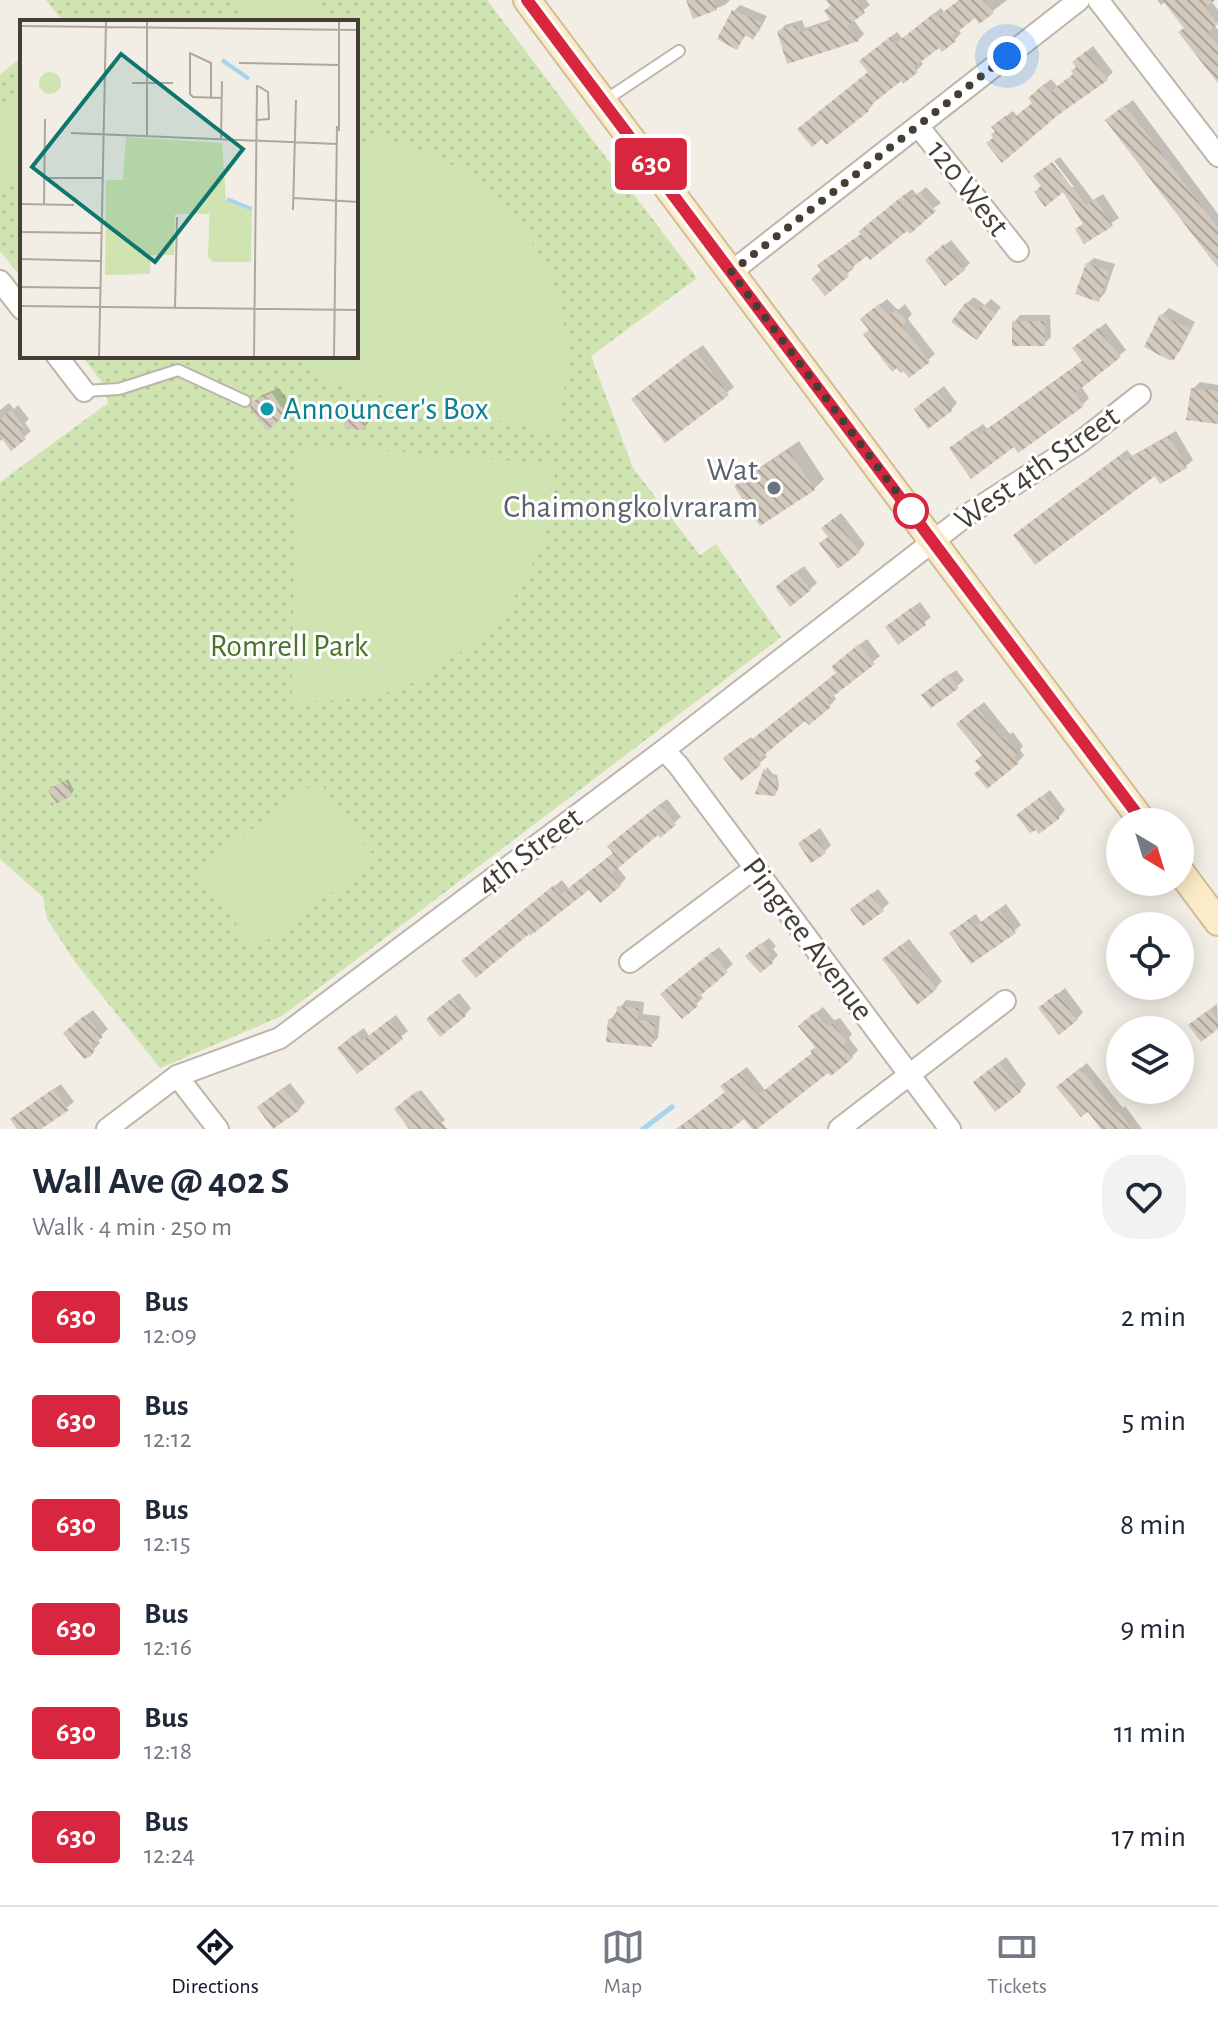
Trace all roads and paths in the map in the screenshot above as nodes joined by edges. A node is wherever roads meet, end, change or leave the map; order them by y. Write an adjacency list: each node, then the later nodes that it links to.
1 (527, 0): 5 (main road)
2 (1079, 0): 6 (street)
3 (1098, 0): 7 (street)
4 (679, 51): 5 (lane)
5 (604, 101): 9 (main road)
6 (918, 126): 8 (street, 120 West); 9 (street)
7 (1218, 156)
8 (1018, 251)
9 (731, 272): 16 (main road)
10 (0, 281): 11 (street)
11 (20, 306)
12 (59, 358): 13 (street)
13 (84, 391): 15 (lane)
14 (1140, 395): 16 (street, West 4th Street)
15 (245, 401)
16 (933, 540): 17 (street, 4th Street); 18 (main road)
17 (664, 750): 19 (street, Pingree Avenue); 24 (street, 4th Street)
18 (1133, 808)
19 (755, 868): 22 (street); 25 (street, Pingree Avenue)
20 (1194, 890): 21 (main road)
21 (1218, 922)
22 (630, 962)
23 (1005, 1001): 25 (street)
24 (177, 1076): 26 (street, 4th Street); 27 (street)
25 (910, 1076): 28 (street); 29 (street, Pingree Avenue)
26 (107, 1129)
27 (218, 1129)
28 (839, 1129)
29 (950, 1129)

